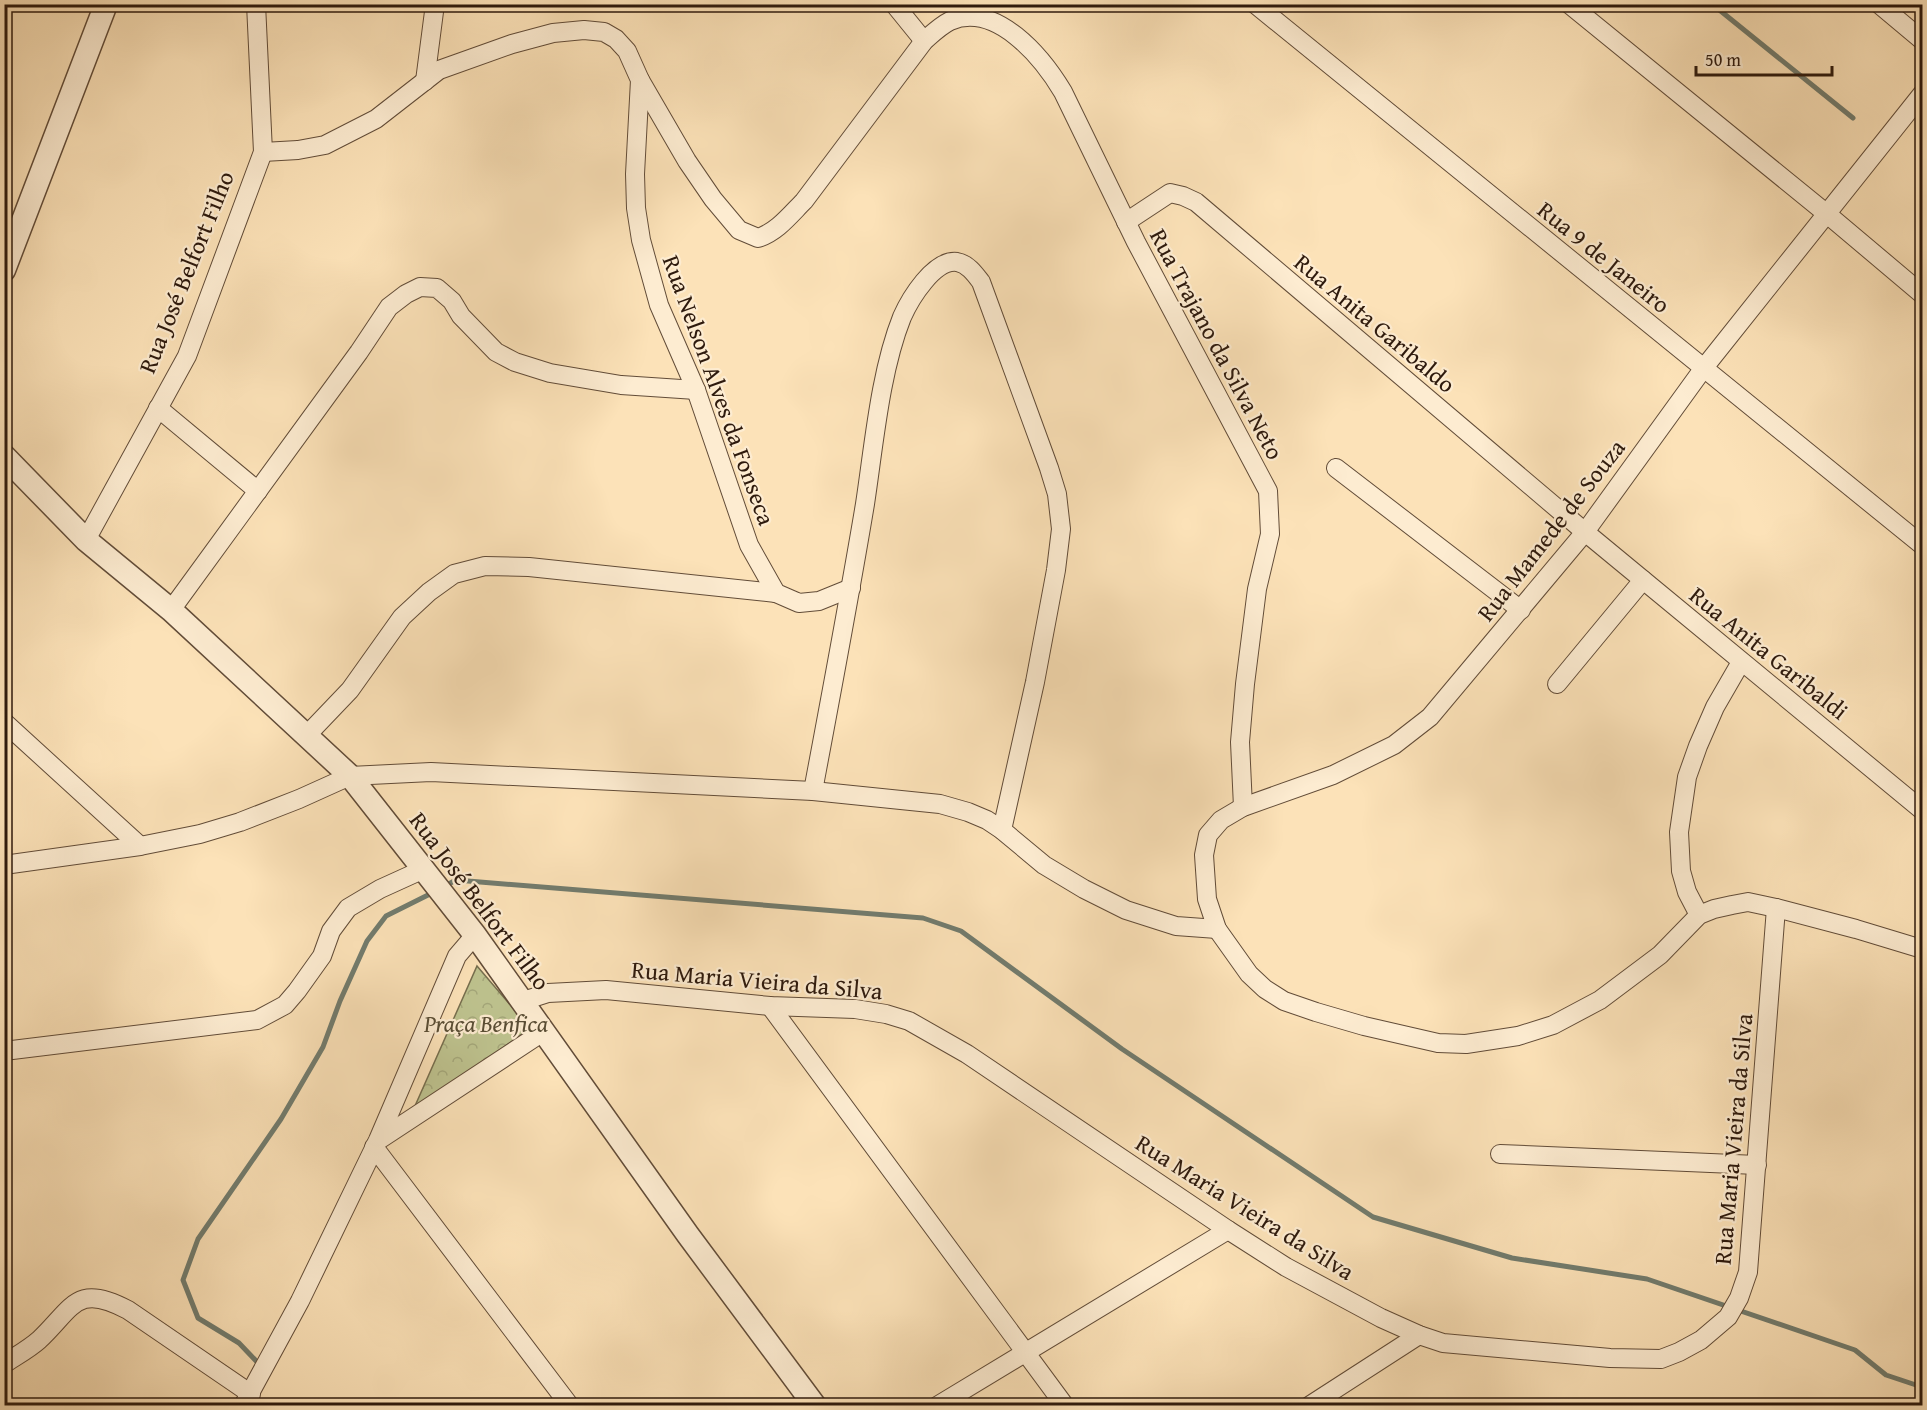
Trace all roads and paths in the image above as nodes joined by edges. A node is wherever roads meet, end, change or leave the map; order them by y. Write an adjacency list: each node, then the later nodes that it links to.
1 (106, 4): 16 (street)
2 (256, 4): 13 (street, Rua José Belfort Filho)
3 (435, 4): 11 (street)
4 (894, 4): 9 (street)
5 (1255, 4): 18 (street, Rua 9 de Janeiro)
6 (1569, 4): 14 (street)
7 (1879, 4): 8 (street)
8 (1923, 40)
9 (924, 41): 10 (street, Rua Nelson Alves da Fonseca); 15 (street, Rua Trajano da Silva Neto)
10 (640, 80): 11 (street, Rua Nelson Alves da Fonseca); 19 (street, Rua Nelson Alves da Fonseca)
11 (425, 81): 13 (street, Rua Nelson Alves da Fonseca)
12 (1923, 94): 14 (street, Rua Mamede de Souza)
13 (263, 152): 20 (street, Rua José Belfort Filho)
14 (1827, 214): 17 (street); 18 (street, Rua Mamede de Souza)
15 (1126, 222): 24 (street, Rua Anita Garibaldo); 38 (street, Rua Trajano da Silva Neto)
16 (4, 270)
17 (1923, 294)
18 (1704, 369): 24 (street, Rua Mamede de Souza); 26 (street, Rua 9 de Janeiro)
19 (696, 390): 23 (street); 29 (street, Rua Nelson Alves da Fonseca)
20 (158, 408): 23 (street); 25 (street, Rua José Belfort Filho)
21 (4, 456): 25 (street, Rua José Belfort Filho)
22 (1336, 468): 31 (street)
23 (258, 491): 30 (street)
24 (1585, 532): 27 (street, Rua Anita Garibaldi); 31 (street, Rua Mamede de Souza)
25 (86, 540): 30 (street, Rua José Belfort Filho)
26 (1923, 545)
27 (1643, 580): 32 (street, Rua Anita Garibaldi); 33 (street)
28 (851, 588): 29 (street); 37 (street); 40 (street)
29 (776, 593): 35 (street)
30 (171, 610): 35 (street, Rua José Belfort Filho)
31 (1521, 610): 38 (street, Rua Mamede de Souza)
32 (1741, 662): 39 (street, Rua Anita Garibaldi); 45 (street)
33 (1557, 684)
34 (4, 722): 41 (street)
35 (307, 735): 36 (street, Rua José Belfort Filho)
36 (350, 776): 37 (street); 41 (street); 43 (street, Rua José Belfort Filho)
37 (813, 790): 40 (street)
38 (1243, 807): 46 (street, Rua Mamede de Souza)
39 (1923, 810)
40 (1002, 830): 46 (street)
41 (140, 846): 42 (street)
42 (4, 865)
43 (424, 870): 47 (street, Rua José Belfort Filho); 52 (street)
44 (1776, 908): 45 (street); 48 (street); 55 (street, Rua Maria Vieira da Silva)
45 (1699, 915): 46 (street)
46 (1217, 929)
47 (475, 935): 49 (street, Rua José Belfort Filho); 53 (street)
48 (1923, 949)
49 (523, 1001): 50 (street, Rua Maria Vieira da Silva); 51 (street, Rua José Belfort Filho)
50 (770, 1006): 56 (street, Rua Maria Vieira da Silva); 58 (street)
51 (543, 1032): 53 (street); 62 (street, Rua José Belfort Filho)
52 (4, 1051)
53 (376, 1144): 60 (street); 61 (street)
54 (1500, 1154): 55 (street)
55 (1757, 1165): 57 (street, Rua Maria Vieira da Silva)
56 (1228, 1230): 57 (street, Rua Maria Vieira da Silva); 58 (street)
57 (1419, 1335): 65 (street)
58 (1026, 1350): 63 (street); 64 (street)
59 (4, 1364): 60 (street)
60 (246, 1395)
61 (570, 1406)
62 (815, 1406)
63 (937, 1406)
64 (1065, 1406)
65 (1309, 1406)

